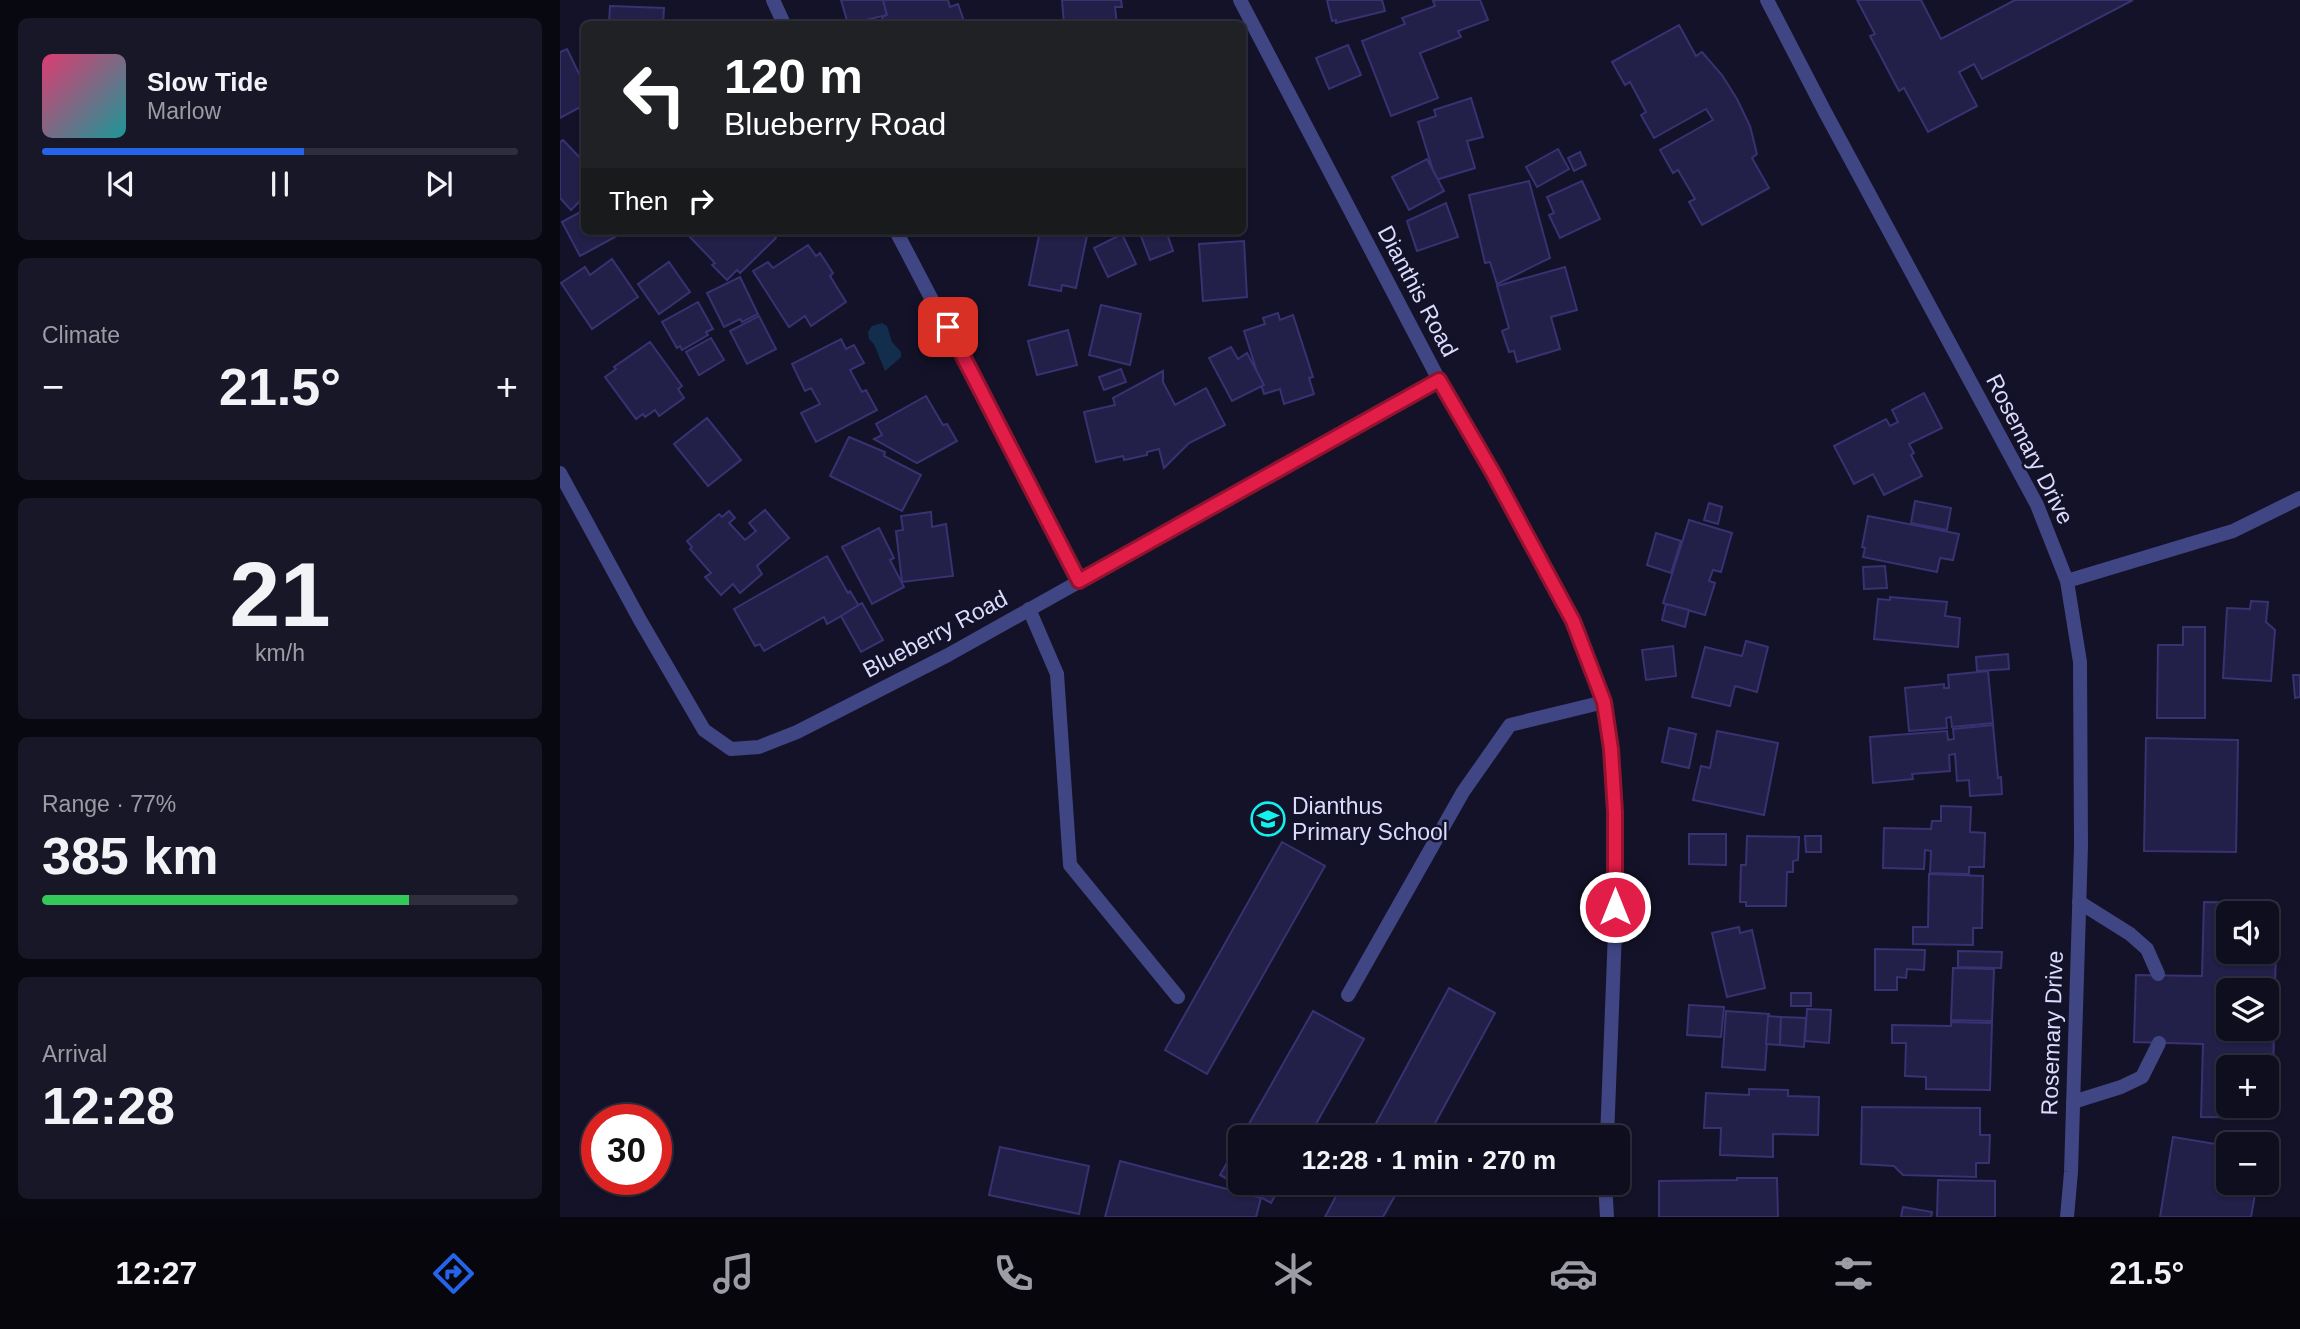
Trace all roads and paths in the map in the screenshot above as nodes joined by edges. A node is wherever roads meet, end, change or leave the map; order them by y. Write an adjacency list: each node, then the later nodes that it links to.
1 (773, 0): 4 (street)
2 (1240, 0): 6 (street, Dianthis Road)
3 (1767, 0): 9 (street, Rosemary Drive)
4 (783, 21)
5 (898, 235): 10 (street)
6 (1439, 380): 10 (street, Blueberry Road); 12 (street, Dianthis Road)
7 (560, 472): 11 (street, Blueberry Road)
8 (2300, 498): 9 (street)
9 (2067, 580): 13 (street, Rosemary Drive)
10 (1079, 581): 11 (street, Blueberry Road)
11 (1029, 609): 16 (street)
12 (1604, 702): 15 (street); 19 (street, Dianthis Road)
13 (2079, 902): 14 (street); 18 (street, Rosemary Drive)
14 (2158, 974)
15 (1348, 995)
16 (1178, 997)
17 (2159, 1043): 18 (street)
18 (2073, 1102): 22 (street, Rosemary Drive)
19 (1608, 1125)
20 (1606, 1195): 21 (street)
21 (1607, 1217)
22 (2067, 1217)

